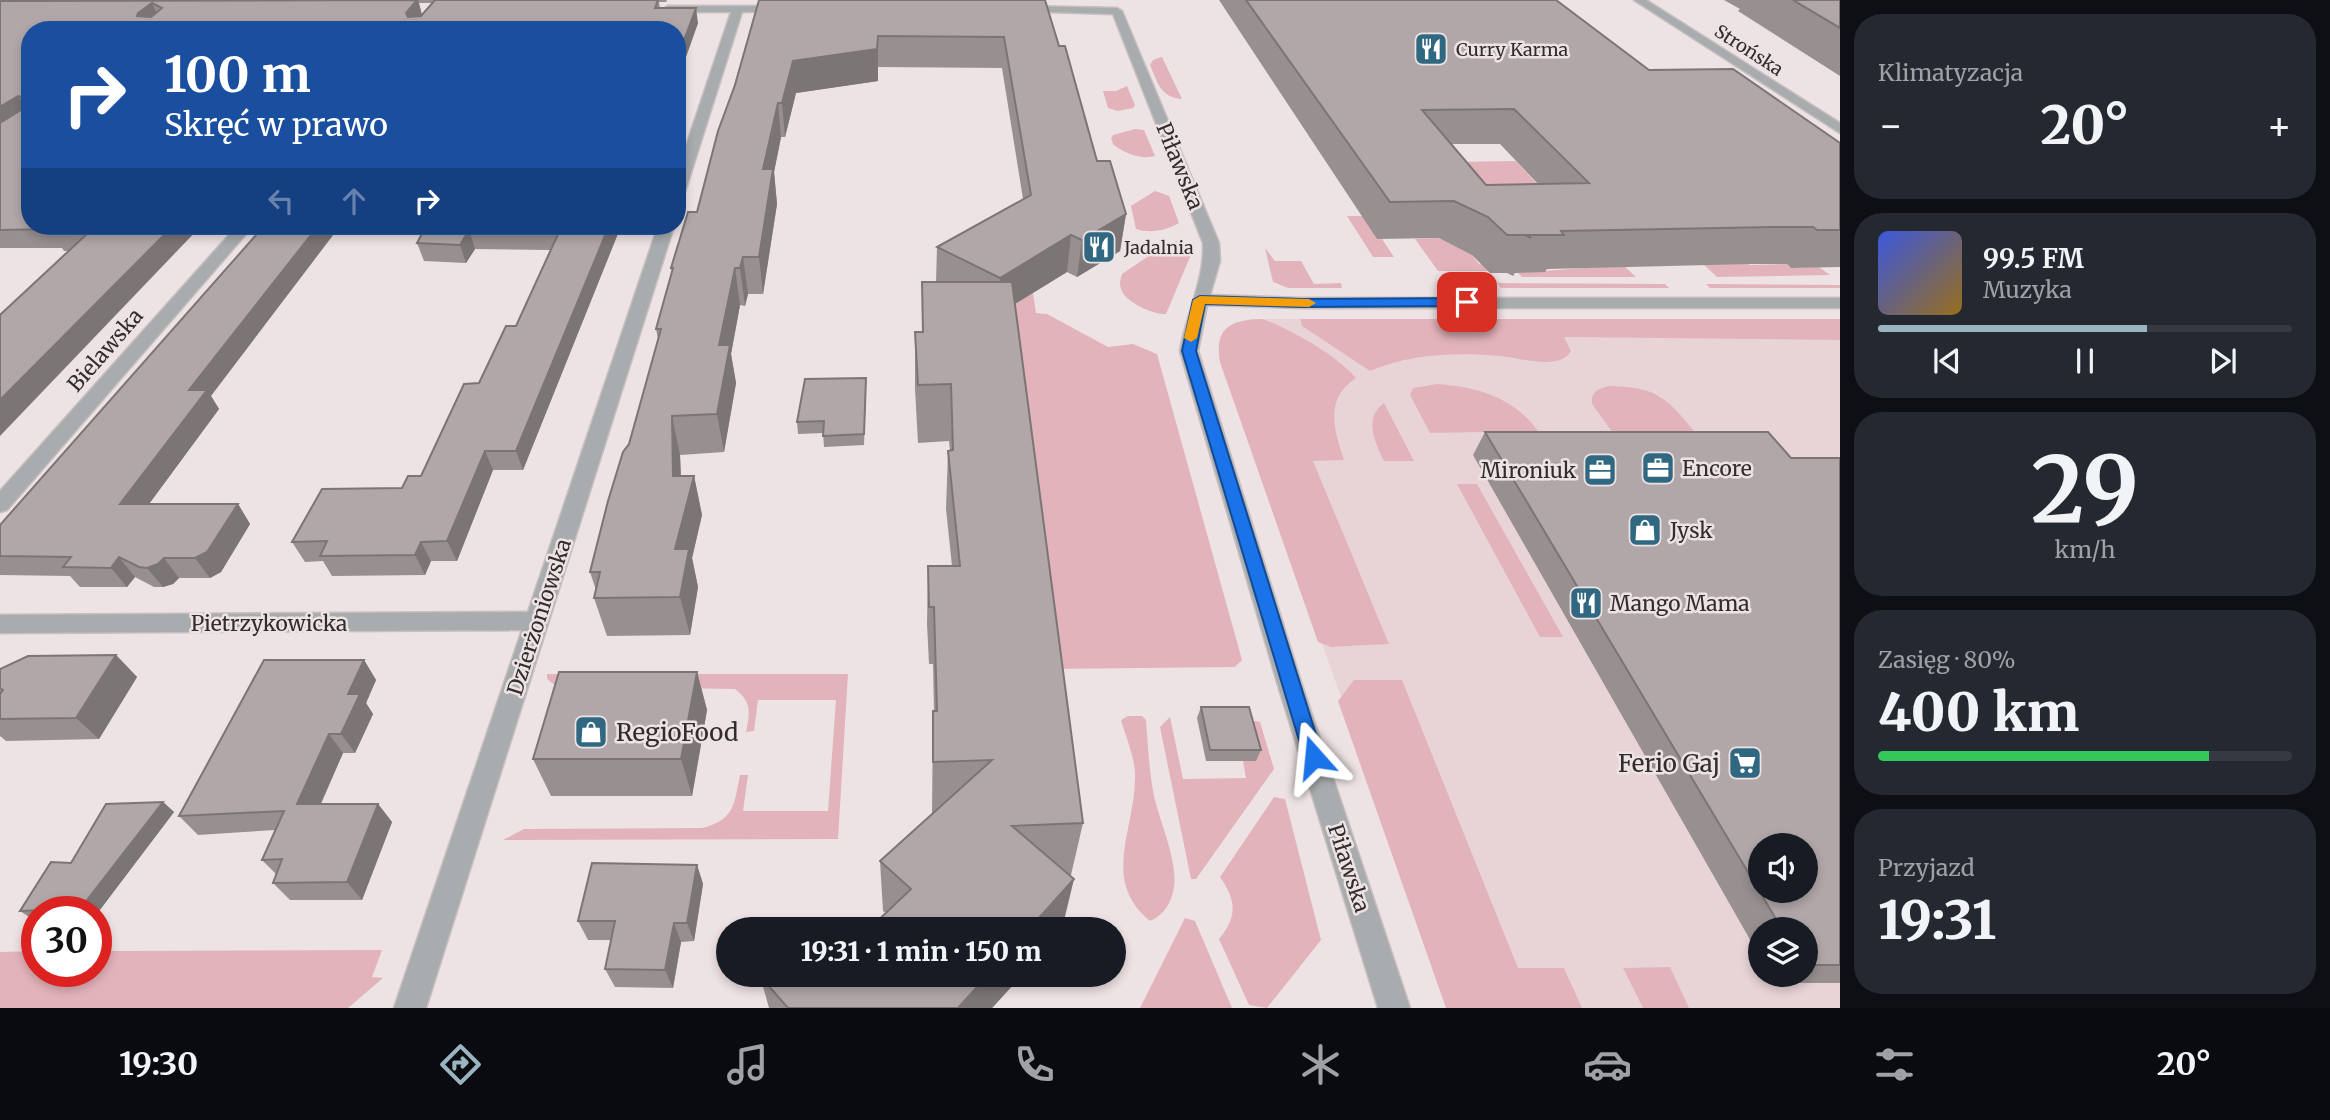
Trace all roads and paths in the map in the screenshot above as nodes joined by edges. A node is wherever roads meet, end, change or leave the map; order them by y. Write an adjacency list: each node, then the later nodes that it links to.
1 (1639, 0): 6 (street, Strońska)
2 (657, 9): 3 (street)
3 (738, 9): 4 (street); 7 (street)
4 (792, 9)
5 (1010, 9): 10 (street, Piławska)
6 (1840, 129)
7 (686, 168)
8 (237, 235): 12 (street, Bielawska)
9 (664, 235): 13 (street, Dzierżoniowska)
10 (1200, 300): 11 (street); 16 (street, Piławska)
11 (1840, 303)
12 (0, 505)
13 (537, 621): 14 (street, Pietrzykowicka); 15 (street, Dzierżoniowska)
14 (0, 624)
15 (410, 1008)
16 (1394, 1008)

